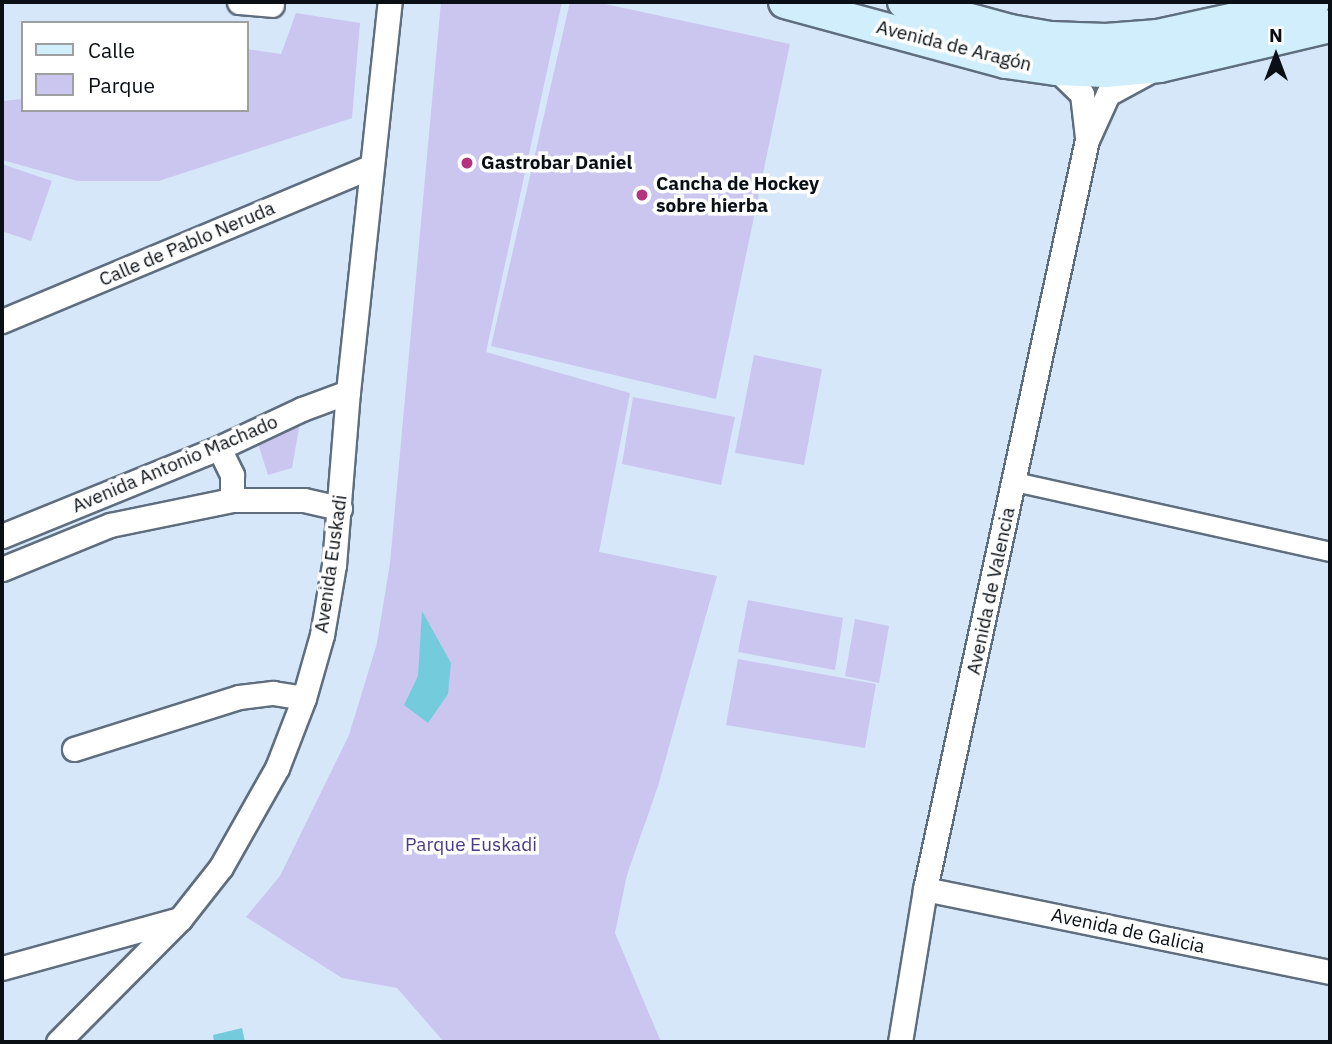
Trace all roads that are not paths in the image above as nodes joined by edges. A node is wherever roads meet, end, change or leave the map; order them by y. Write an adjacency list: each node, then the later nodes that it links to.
1 (239, 2): 6 (street)
2 (390, 2): 11 (street, Avenida Euskadi)
3 (785, 2): 9 (main road, Avenida de Aragón)
4 (904, 2): 5 (main road, Avenida de Aragón)
5 (1314, 2)
6 (272, 5)
7 (1330, 26): 8 (main road, Avenida de Aragón)
8 (1160, 66): 9 (main road, Avenida de Aragón); 10 (street)
9 (1056, 69): 10 (street)
10 (1087, 140): 15 (street, Avenida de Valencia)
11 (371, 167): 12 (street, Calle de Pablo Neruda); 13 (street, Avenida Euskadi)
12 (2, 321)
13 (348, 392): 14 (street, Avenida Antonio Machado); 17 (street, Avenida Euskadi)
14 (219, 448): 16 (street); 18 (street, Avenida Antonio Machado)
15 (1015, 482): 19 (street); 23 (street, Avenida de Valencia)
16 (232, 500): 17 (street, Avenida Antonio Machado); 20 (street, Avenida Antonio Machado)
17 (340, 508): 21 (street, Avenida Euskadi)
18 (2, 536)
19 (1330, 552)
20 (2, 569)
21 (304, 698): 22 (street); 24 (street, Avenida Euskadi)
22 (74, 749)
23 (925, 889): 26 (street, Avenida de Galicia); 28 (street, Avenida de Valencia)
24 (180, 919): 25 (street); 27 (street, Avenida Euskadi)
25 (2, 968)
26 (1330, 972)
27 (58, 1042)
28 (900, 1042)

